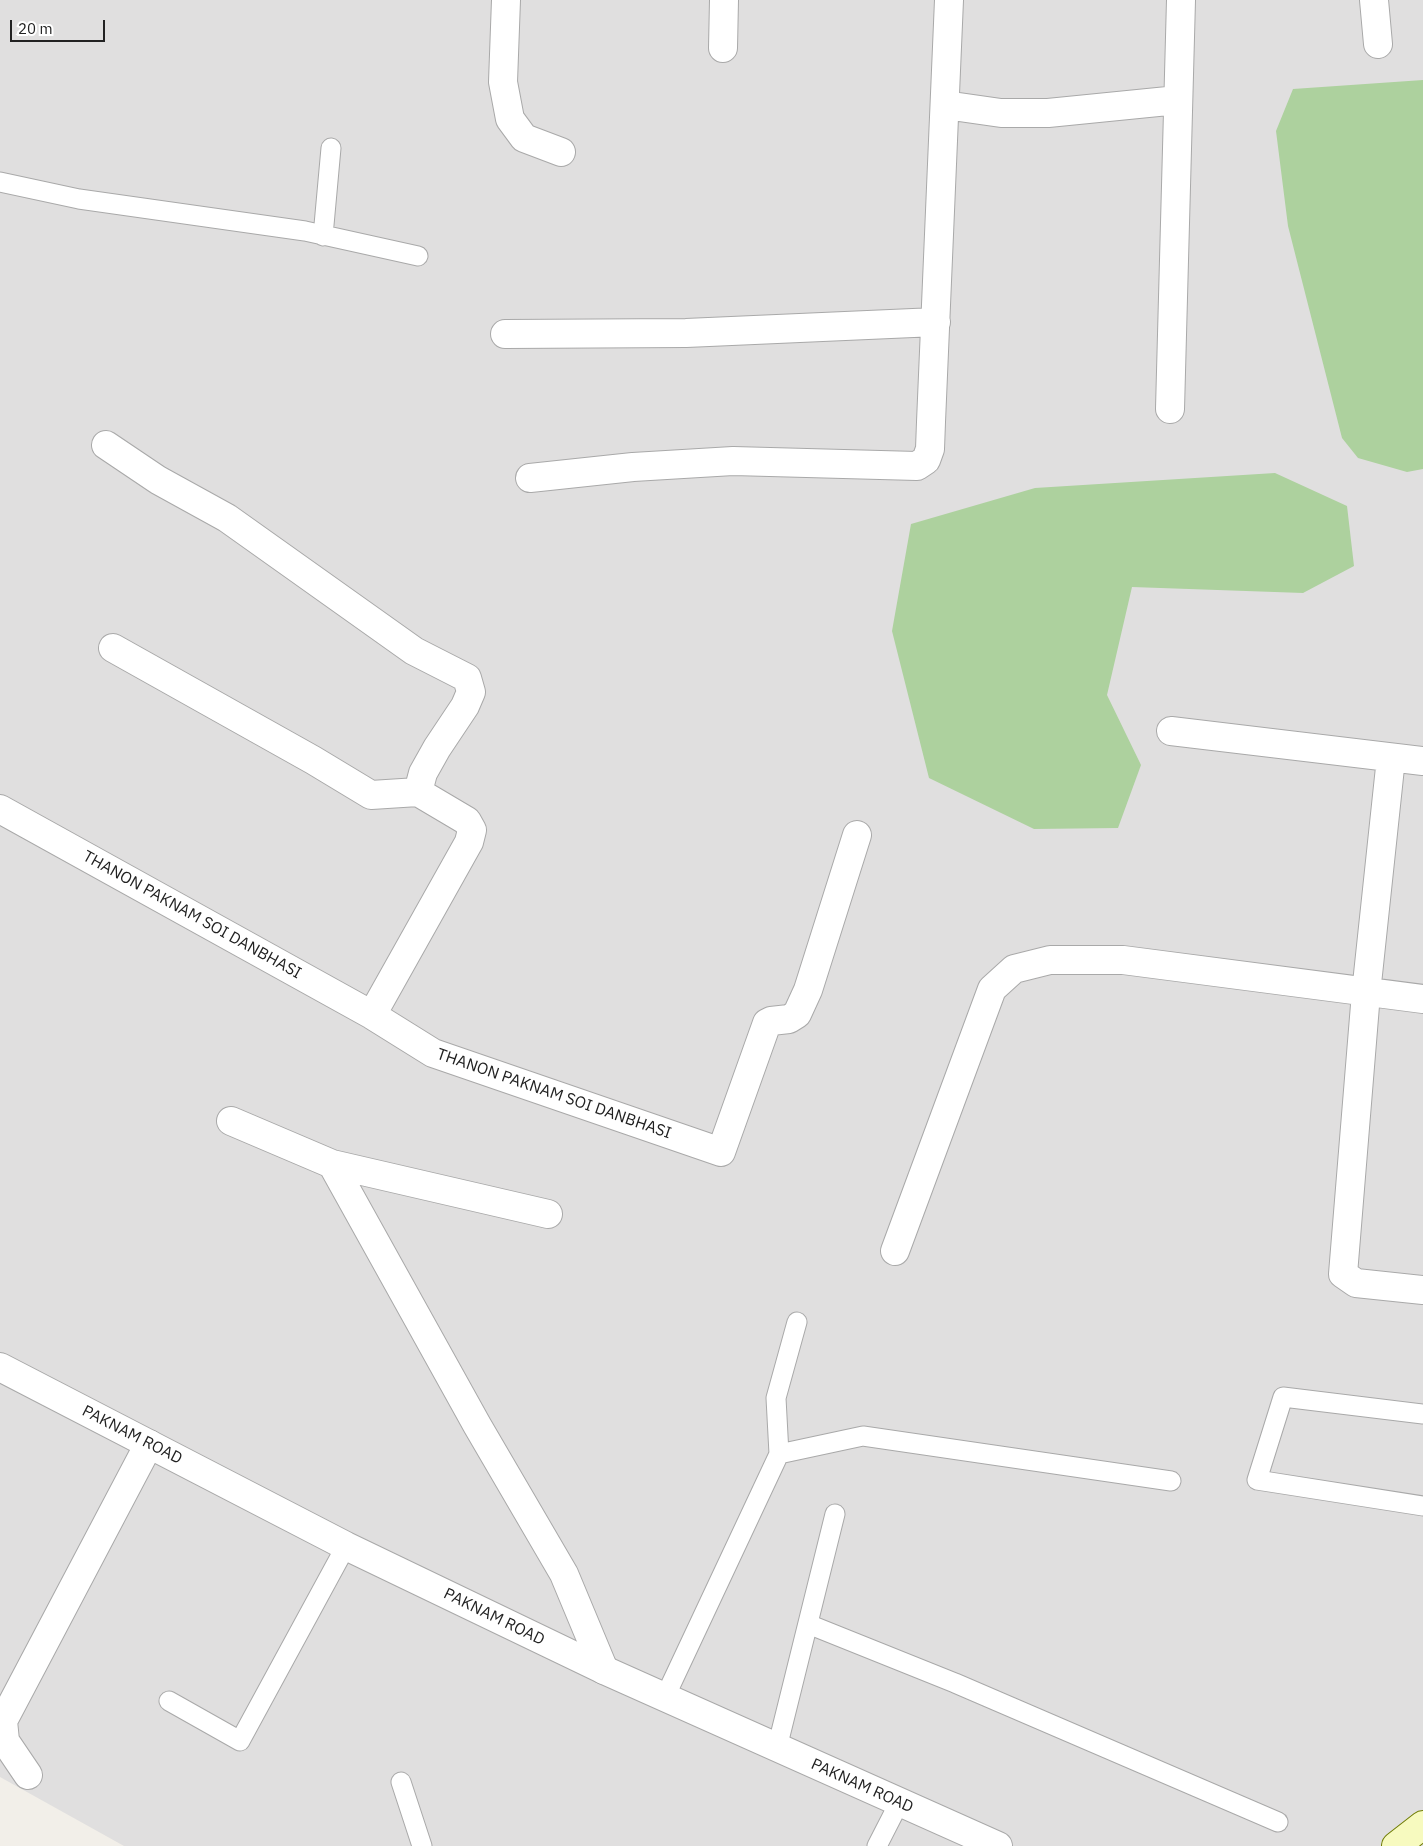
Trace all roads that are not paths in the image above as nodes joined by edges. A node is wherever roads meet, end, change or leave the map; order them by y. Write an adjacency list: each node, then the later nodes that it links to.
1 (506, 0): 11 (street)
2 (724, 0): 7 (street)
3 (949, 0): 9 (street)
4 (1181, 0): 8 (street)
5 (1374, 0): 6 (street)
6 (1378, 44)
7 (723, 48)
8 (1178, 100): 9 (street); 17 (street)
9 (945, 105): 15 (street)
10 (332, 148): 13 (lane)
11 (561, 152)
12 (0, 182): 13 (lane)
13 (323, 236): 14 (lane)
14 (418, 256)
15 (936, 322): 16 (street); 19 (street)
16 (505, 334)
17 (1170, 409)
18 (106, 445): 24 (street)
19 (530, 478)
20 (113, 648): 24 (street)
21 (1171, 731): 22 (street)
22 (1391, 758): 23 (street); 27 (street)
23 (1423, 761)
24 (418, 792): 29 (street)
25 (0, 809): 29 (street, THANON PAKNAM SOI DANBHASI)
26 (858, 835): 29 (street, THANON PAKNAM SOI DANBHASI)
27 (1366, 993): 28 (street); 33 (street); 34 (street)
28 (1423, 999)
29 (372, 1015)
30 (231, 1121): 31 (street)
31 (332, 1164): 32 (street); 45 (street)
32 (548, 1214)
33 (895, 1251)
34 (1423, 1290)
35 (797, 1322): 39 (lane)
36 (0, 1367): 38 (street, PAKNAM ROAD)
37 (1423, 1414): 41 (lane)
38 (148, 1444): 43 (street, PAKNAM ROAD); 49 (street)
39 (779, 1454): 40 (lane); 46 (lane)
40 (1171, 1481)
41 (1423, 1506)
42 (836, 1514): 44 (lane)
43 (346, 1546): 45 (street, PAKNAM ROAD); 47 (lane)
44 (808, 1624): 48 (lane); 52 (lane)
45 (604, 1670): 46 (street, PAKNAM ROAD)
46 (665, 1696): 48 (street, PAKNAM ROAD)
47 (169, 1701)
48 (777, 1748): 51 (street, PAKNAM ROAD)
49 (28, 1775)
50 (401, 1782): 54 (lane)
51 (899, 1803): 55 (lane); 56 (street, PAKNAM ROAD)
52 (1278, 1822)
53 (1423, 1825): 57 (main road)
54 (422, 1846)
55 (877, 1846)
56 (998, 1846)
57 (1396, 1846)

